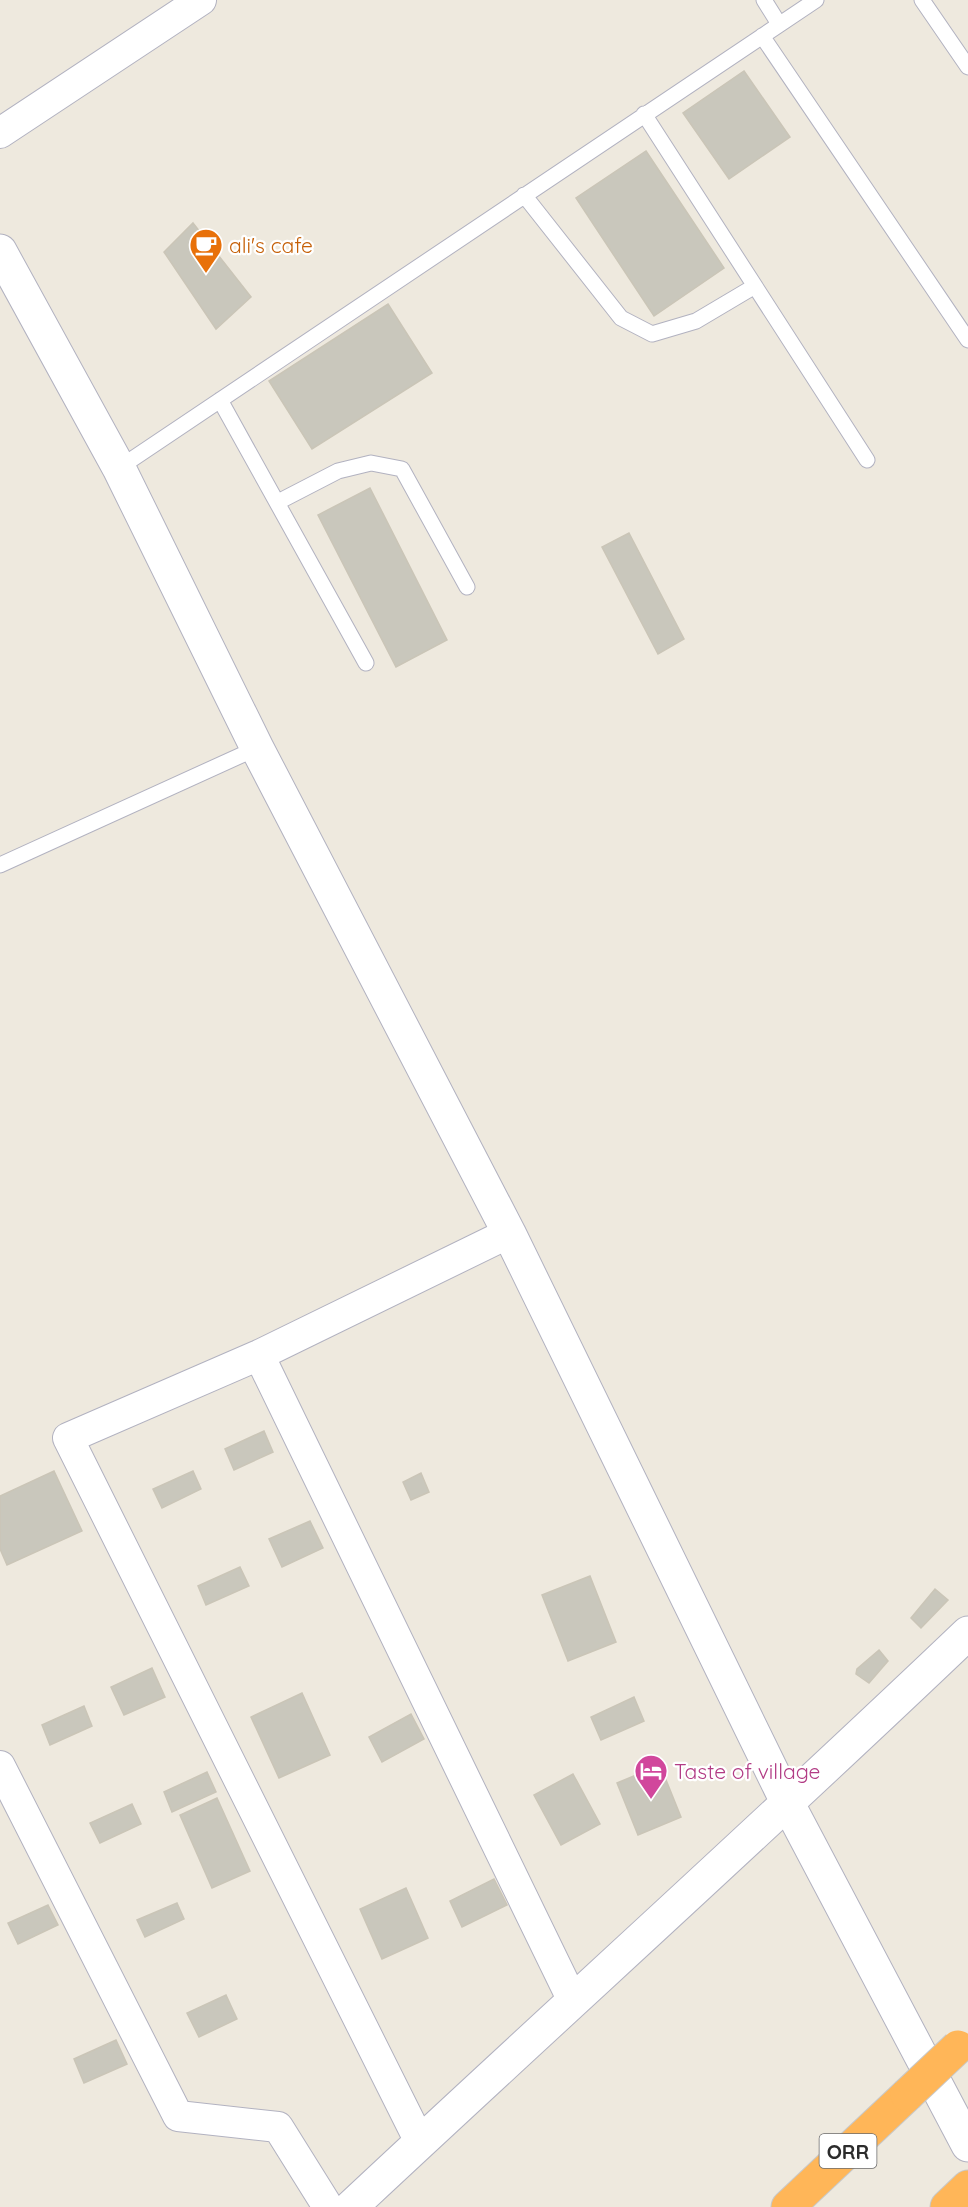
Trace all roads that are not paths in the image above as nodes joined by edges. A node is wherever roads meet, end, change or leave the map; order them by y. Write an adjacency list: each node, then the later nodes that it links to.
1 (201, 0): 9 (street)
2 (764, 0): 5 (lane)
3 (816, 0): 5 (lane)
4 (922, 0): 7 (lane)
5 (779, 24): 6 (lane)
6 (762, 36): 8 (lane); 13 (lane)
7 (968, 67)
8 (644, 114): 10 (lane); 12 (lane)
9 (0, 133)
10 (524, 195): 12 (lane); 14 (lane)
11 (0, 251): 16 (main road)
12 (755, 286): 15 (lane)
13 (968, 340)
14 (220, 400): 16 (lane); 17 (lane)
15 (867, 460)
16 (119, 468): 20 (main road)
17 (278, 502): 18 (lane); 19 (lane)
18 (467, 587)
19 (366, 663)
20 (257, 748): 21 (lane); 22 (main road)
21 (0, 865)
22 (509, 1233): 23 (street); 26 (main road)
23 (259, 1355): 27 (street); 29 (street)
24 (968, 1633): 26 (main road)
25 (0, 1766): 31 (street)
26 (788, 1804): 27 (main road); 30 (main road)
27 (572, 1999): 29 (main road)
28 (963, 2042): 33 (highway, ORR, bridge)
29 (420, 2142): 32 (main road)
30 (968, 2145)
31 (328, 2207)
32 (351, 2207)
33 (788, 2207)

